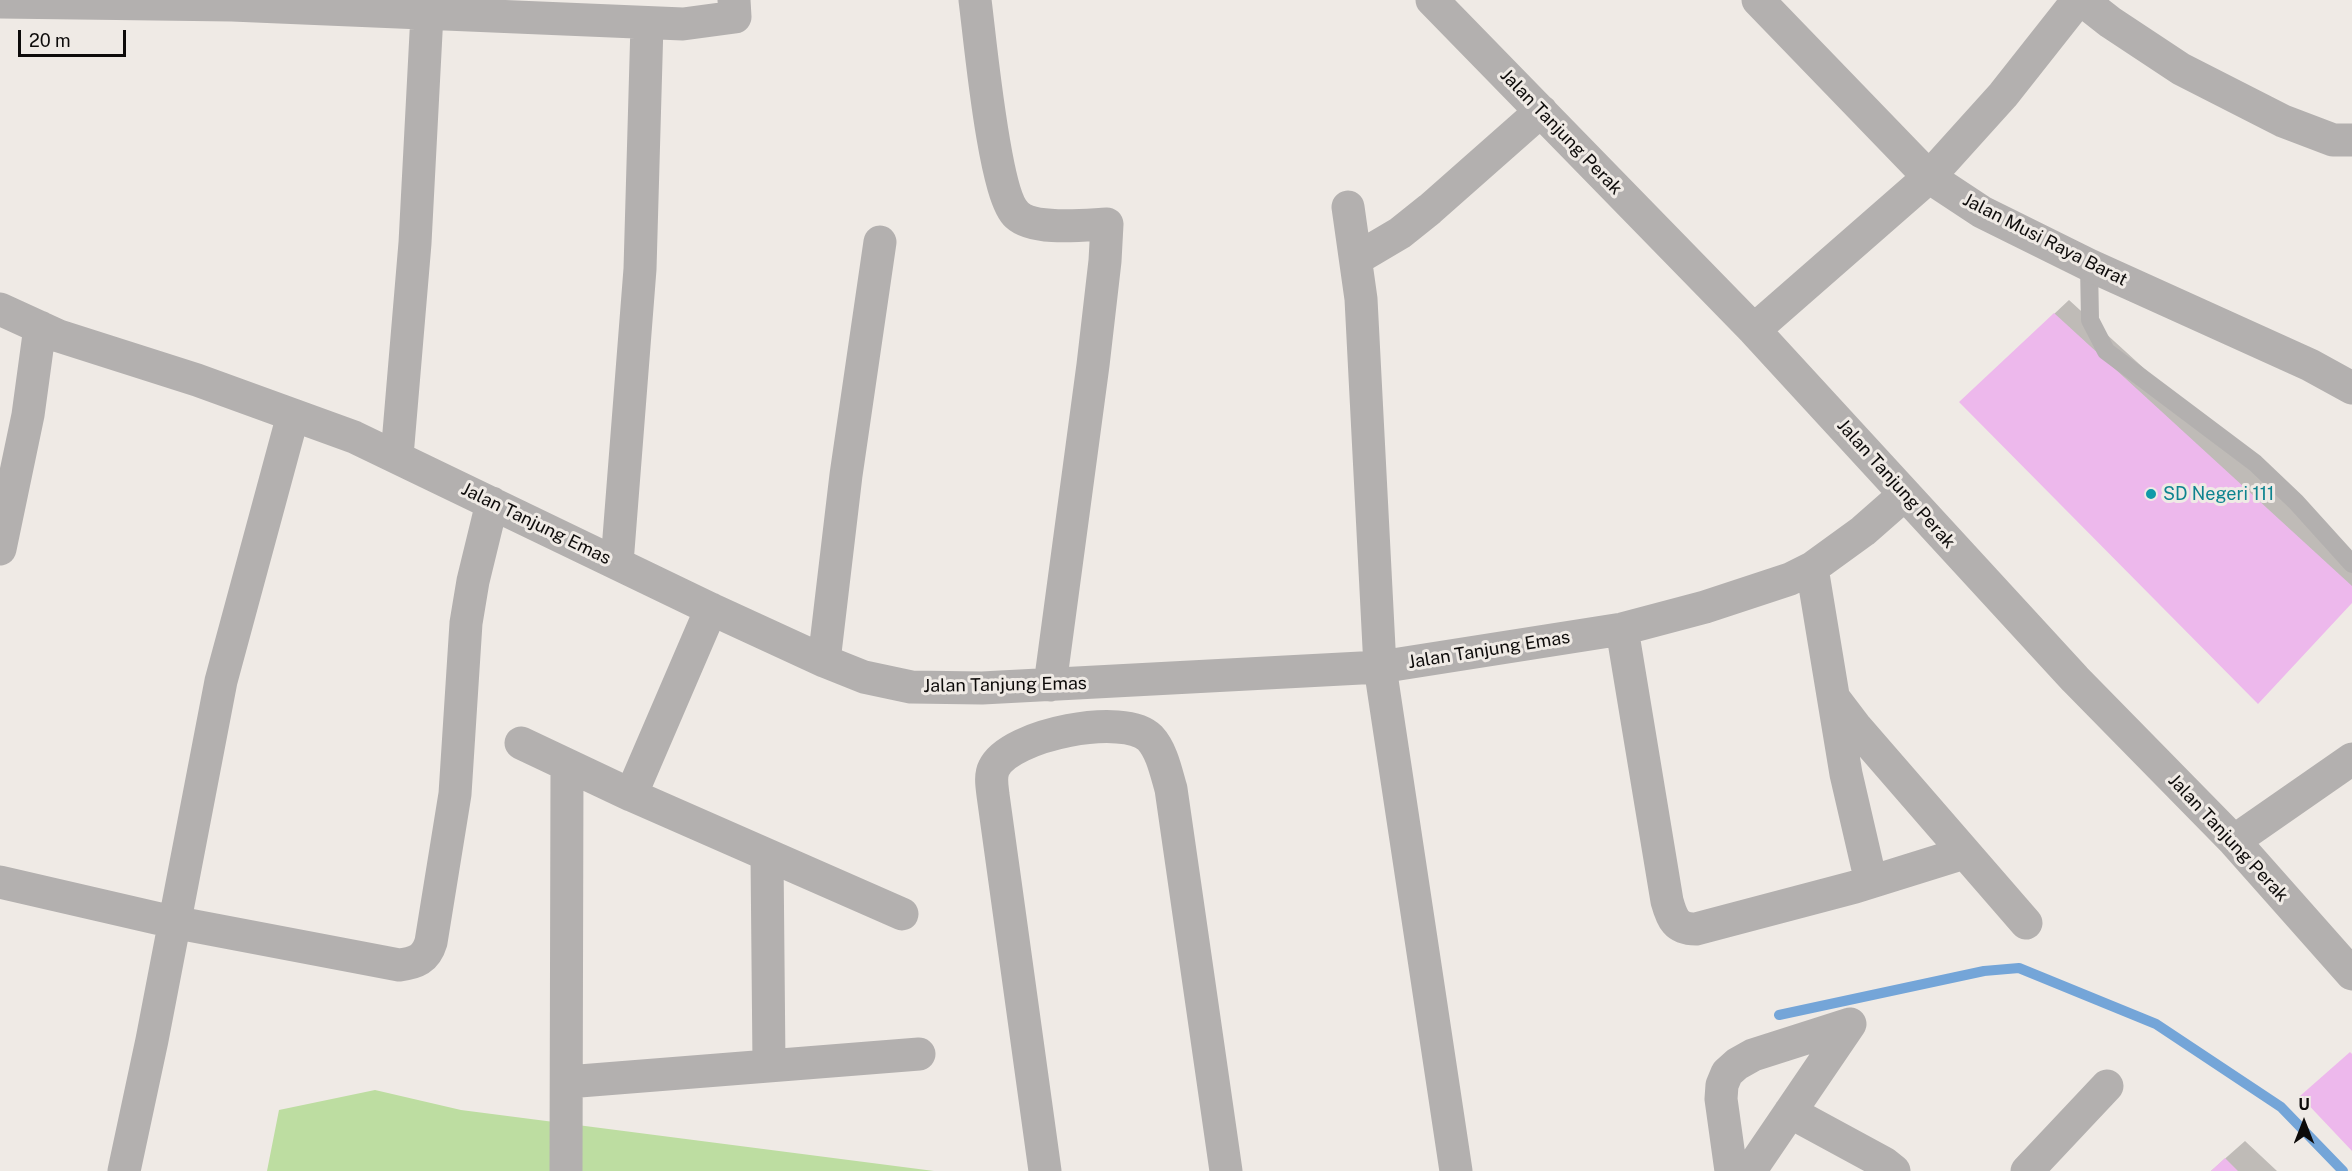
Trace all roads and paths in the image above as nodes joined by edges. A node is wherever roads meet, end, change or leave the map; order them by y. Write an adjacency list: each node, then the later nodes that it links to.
1 (734, 0): 9 (street)
2 (975, 0): 33 (street)
3 (1432, 0): 10 (street, Jalan Tanjung Perak)
4 (1758, 0): 12 (street, Jalan Musi Raya Barat)
5 (2080, 0): 11 (street); 12 (street)
6 (0, 2): 7 (street)
7 (232, 2): 8 (street)
8 (427, 14): 9 (street); 22 (street)
9 (647, 24): 26 (street)
10 (1541, 111): 15 (street); 19 (street, Jalan Tanjung Perak)
11 (2352, 140)
12 (1929, 177): 16 (street, Jalan Musi Raya Barat); 19 (street)
13 (1348, 207): 15 (street)
14 (880, 242): 31 (street)
15 (1356, 260): 32 (street)
16 (2089, 265): 20 (street, Jalan Musi Raya Barat); 27 (lane)
17 (0, 309): 18 (street, Jalan Tanjung Emas)
18 (40, 327): 21 (street, Jalan Tanjung Emas); 25 (street)
19 (1754, 330): 23 (street, Jalan Tanjung Perak)
20 (2352, 388)
21 (293, 415): 22 (street, Jalan Tanjung Emas); 45 (street)
22 (397, 456): 24 (street, Jalan Tanjung Emas)
23 (1905, 495): 28 (street, Jalan Tanjung Emas); 39 (street, Jalan Tanjung Perak)
24 (492, 503): 26 (street, Jalan Tanjung Emas); 45 (street)
25 (0, 549)
26 (617, 563): 29 (street, Jalan Tanjung Emas)
27 (2352, 564)
28 (1812, 568): 30 (street, Jalan Tanjung Emas); 34 (street)
29 (711, 609): 31 (street, Jalan Tanjung Emas); 38 (street)
30 (1622, 629): 32 (street, Jalan Tanjung Emas); 43 (street)
31 (824, 661): 33 (street, Jalan Tanjung Emas)
32 (1380, 667): 33 (street, Jalan Tanjung Emas); 57 (street)
33 (1050, 685)
34 (1832, 694): 40 (street); 43 (street)
35 (520, 743): 37 (street)
36 (2352, 759): 39 (street)
37 (567, 766): 38 (street); 50 (street)
38 (631, 795): 41 (street)
39 (2234, 841): 47 (street, Jalan Tanjung Perak)
40 (1964, 853): 43 (street); 46 (street)
41 (767, 855): 44 (street); 49 (street)
42 (0, 882): 45 (street)
43 (1871, 882)
44 (902, 914)
45 (173, 922): 53 (street)
46 (2026, 923)
47 (2352, 974)
48 (920, 1054): 49 (street)
49 (769, 1065): 50 (street)
50 (567, 1082): 54 (street)
51 (2107, 1086): 61 (street)
52 (1790, 1112): 58 (street); 59 (street); 60 (street)
53 (124, 1171)
54 (566, 1171)
55 (1046, 1171): 56 (street)
56 (1226, 1171)
57 (1456, 1171)
58 (1731, 1171)
59 (1750, 1171)
60 (1894, 1171)
61 (2027, 1171)

